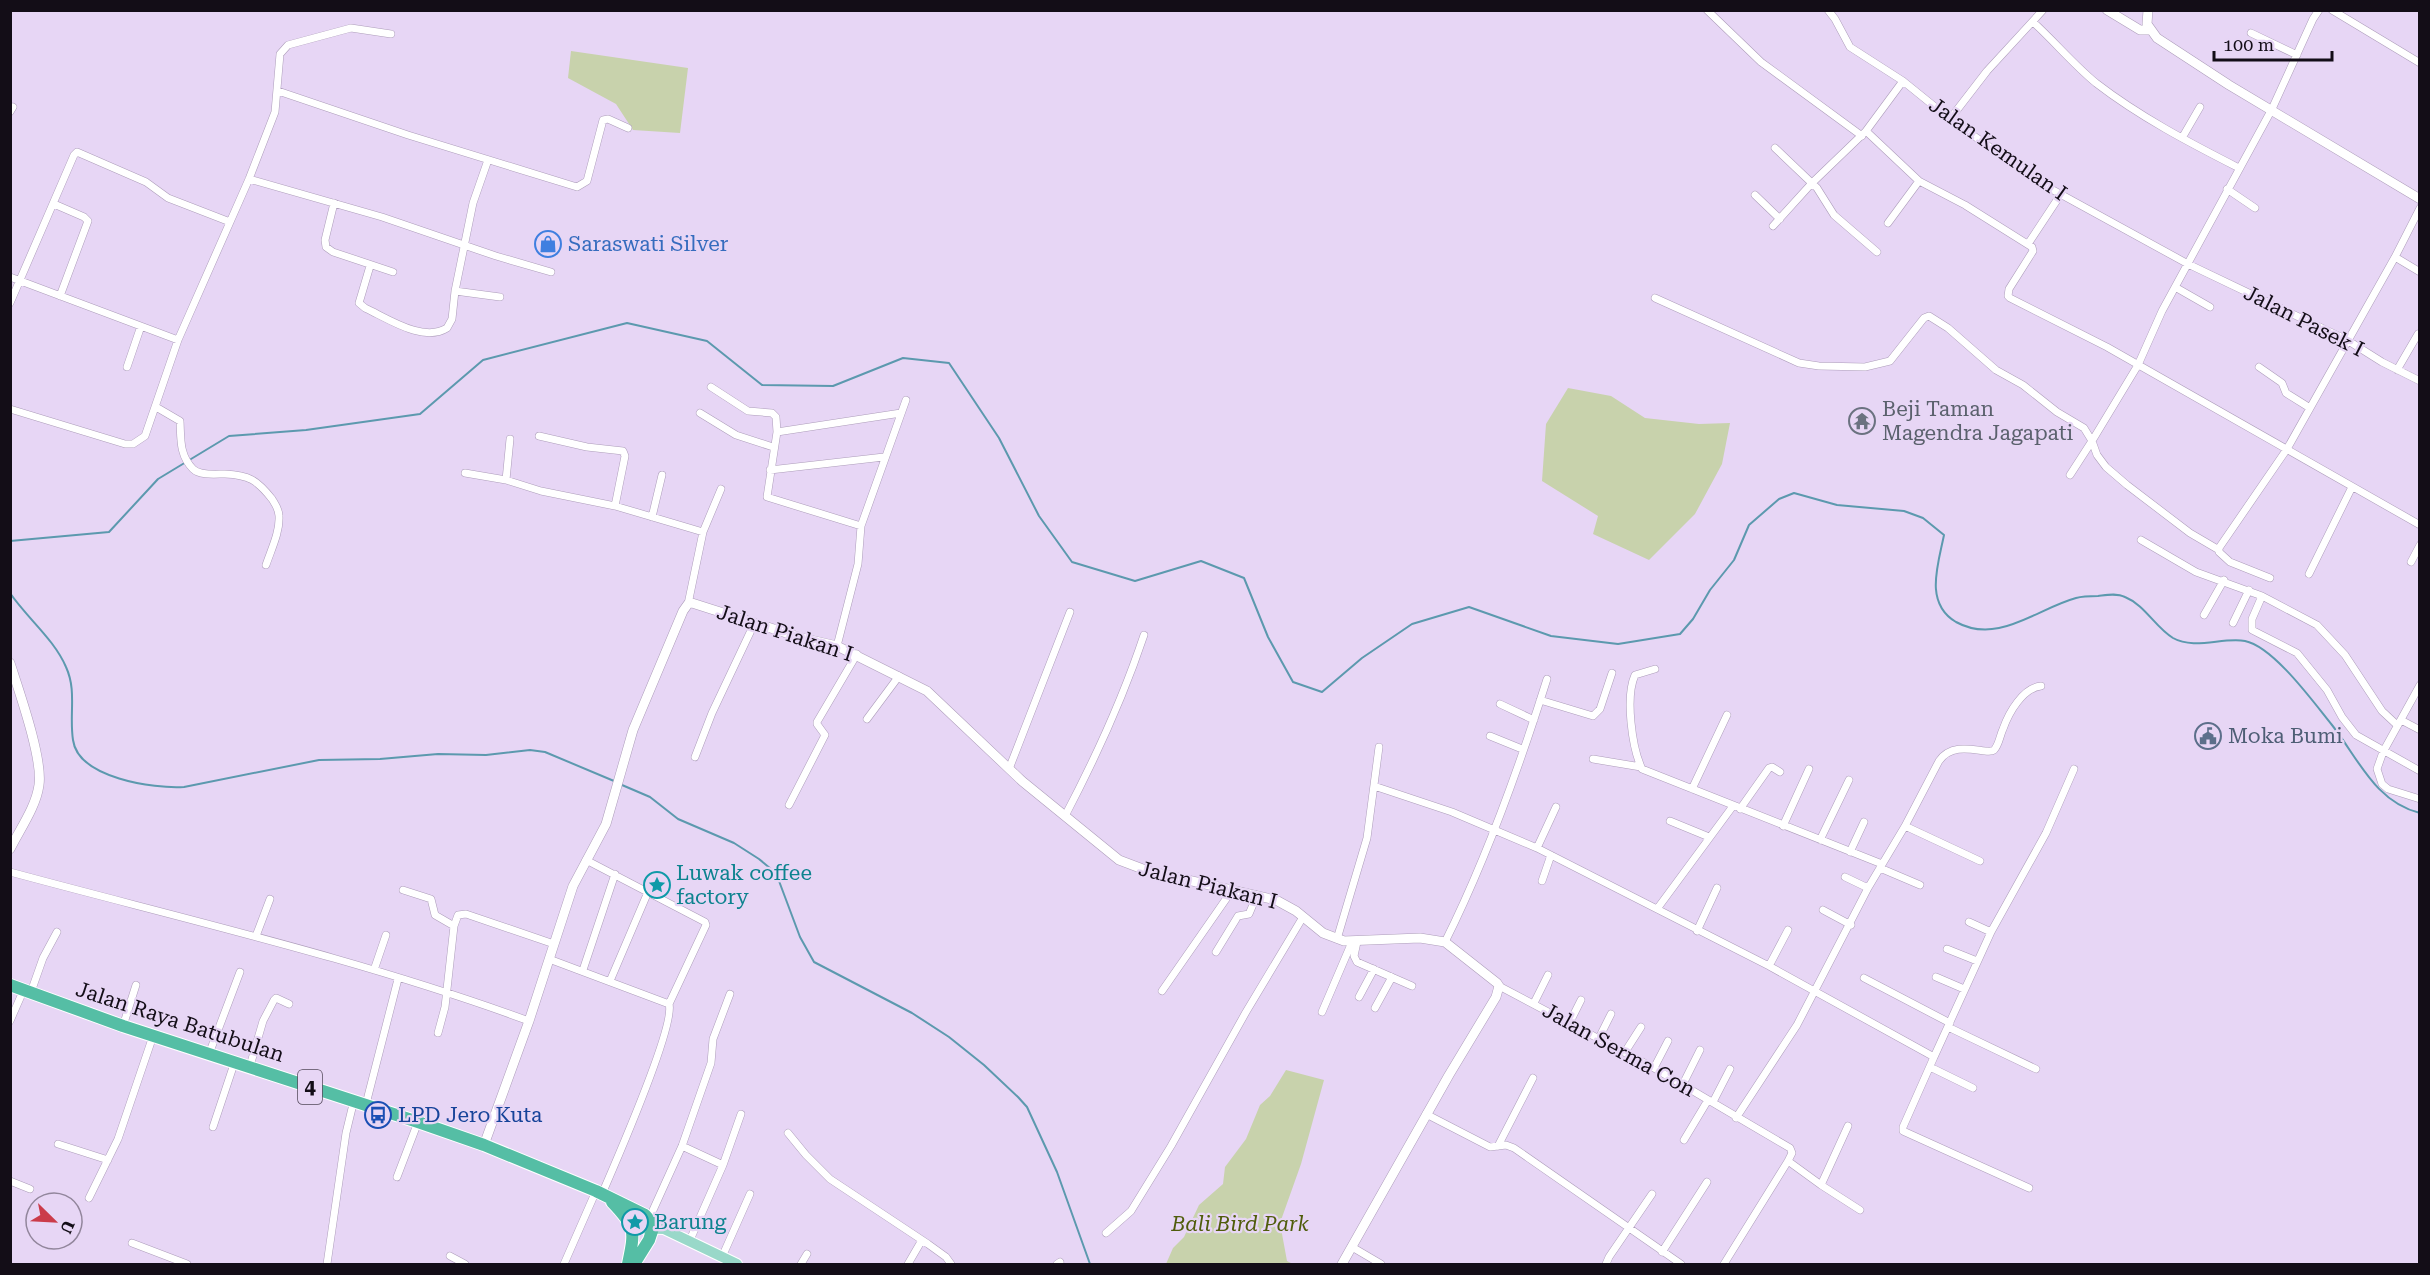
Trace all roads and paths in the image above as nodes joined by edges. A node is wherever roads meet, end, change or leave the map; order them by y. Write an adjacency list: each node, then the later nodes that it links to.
1 (1707, 10): 20 (street)
2 (1828, 10): 14 (street, Jalan Kemulan I)
3 (2043, 10): 8 (street)
4 (2107, 10): 9 (street)
5 (2148, 10): 9 (street)
6 (2319, 10): 12 (street)
7 (2332, 10): 13 (street)
8 (2033, 22): 18 (street); 21 (street)
9 (2150, 30): 17 (street)
10 (2251, 33): 12 (street)
11 (391, 34): 15 (street)
12 (2297, 55): 17 (street)
13 (2420, 63)
14 (1903, 81): 18 (street, Jalan Kemulan I); 20 (street)
15 (278, 91): 23 (street); 25 (street)
16 (2200, 107): 21 (street)
17 (2272, 109): 24 (street); 31 (street)
18 (1950, 119): 29 (street, Jalan Kemulan I)
19 (628, 128): 23 (street)
20 (1864, 134): 26 (street); 27 (street)
21 (2182, 138): 24 (street)
22 (1775, 148): 27 (street)
23 (488, 160): 40 (street)
24 (2240, 168): 28 (street)
25 (249, 179): 32 (street); 37 (street)
26 (1919, 181): 38 (street); 41 (street)
27 (1812, 183): 36 (street); 42 (street)
28 (2227, 189): 34 (street); 44 (street)
29 (2061, 194): 41 (street); 44 (street, Jalan Kemulan I)
30 (1755, 195): 36 (street)
31 (2420, 200)
32 (334, 203): 40 (street); 45 (street)
33 (54, 204): 37 (street); 50 (street); 53 (street)
34 (2255, 208)
35 (2420, 208): 43 (street)
36 (1780, 219): 39 (street)
37 (230, 222): 60 (street)
38 (1888, 223)
39 (1773, 226)
40 (464, 244): 47 (street); 52 (street)
41 (2028, 244): 62 (street)
42 (1877, 252)
43 (2394, 257): 48 (street); 61 (street)
44 (2188, 264): 51 (street); 61 (street, Jalan Pasek I)
45 (370, 266): 46 (street); 52 (street)
46 (393, 272)
47 (551, 272)
48 (2420, 272)
49 (10, 277): 50 (street)
50 (20, 280): 53 (street); 56 (street)
51 (2175, 287): 57 (street); 62 (street)
52 (455, 291): 54 (street)
53 (60, 296): 58 (street)
54 (500, 297)
55 (1655, 298): 77 (street)
56 (10, 303)
57 (2210, 307)
58 (141, 326): 60 (street); 63 (street)
59 (2418, 334): 65 (street)
60 (178, 340): 69 (street)
61 (2347, 340): 65 (street, Jalan Pasek I); 70 (street)
62 (2138, 365): 77 (street); 79 (street)
63 (128, 367)
64 (2259, 367): 70 (street)
65 (2397, 370): 66 (street, Jalan Pasek I)
66 (2420, 381)
67 (711, 387): 74 (street)
68 (906, 400): 73 (street)
69 (156, 407): 71 (street); 97 (street)
70 (2310, 408): 79 (street)
71 (10, 409)
72 (700, 413): 78 (street)
73 (901, 413): 74 (street); 80 (street)
74 (777, 432): 78 (street)
75 (539, 436): 88 (street)
76 (510, 438): 85 (street)
77 (2092, 441): 84 (street); 95 (street)
78 (773, 447): 81 (street)
79 (2287, 449): 86 (street); 95 (street)
80 (884, 457): 81 (street); 91 (street)
81 (770, 470): 91 (street)
82 (465, 473): 85 (street)
83 (662, 475): 89 (street)
84 (2070, 475)
85 (507, 480): 88 (street)
86 (2352, 487): 90 (street); 98 (street)
87 (722, 489): 92 (street)
88 (615, 506): 89 (street)
89 (652, 517): 92 (street)
90 (2420, 525)
91 (861, 526): 109 (street)
92 (703, 532): 103 (street)
93 (2141, 540): 100 (street)
94 (2420, 545): 96 (street)
95 (2218, 550): 99 (street)
96 (2410, 562)
97 (266, 565)
98 (2309, 574)
99 (2270, 578)
100 (2224, 580): 101 (street); 105 (street)
101 (2249, 590): 102 (street); 107 (street)
102 (2262, 596): 123 (street); 128 (street)
103 (688, 604): 106 (street, Jalan Piakan I); 156 (street)
104 (1070, 612): 132 (street)
105 (2204, 615)
106 (755, 622): 109 (street, Jalan Piakan I); 129 (street)
107 (2233, 623)
108 (1144, 635): 144 (street)
109 (837, 646): 110 (street, Jalan Piakan I)
110 (856, 654): 114 (street, Jalan Piakan I); 141 (street)
111 (10, 663): 153 (street)
112 (1655, 669): 131 (street)
113 (1612, 673): 118 (street)
114 (899, 676): 121 (street); 132 (street, Jalan Piakan I)
115 (1547, 679): 118 (street)
116 (2041, 686): 148 (street)
117 (2419, 687): 123 (street)
118 (1540, 700): 122 (street)
119 (1500, 704): 122 (street)
120 (1727, 715): 139 (street)
121 (867, 720)
122 (1534, 720): 127 (street)
123 (2399, 722): 124 (street); 128 (street)
124 (2420, 730)
125 (1490, 736): 127 (street)
126 (1379, 747): 138 (street)
127 (1522, 749): 149 (street)
128 (2383, 752): 135 (street); 140 (street)
129 (695, 757)
130 (1593, 759): 131 (street)
131 (1641, 767): 139 (street)
132 (1009, 769): 144 (street, Jalan Piakan I)
133 (1809, 769): 147 (street)
134 (2074, 769): 180 (street)
135 (2420, 771)
136 (1780, 772): 143 (street)
137 (1849, 780): 151 (street)
138 (1374, 786): 149 (street); 183 (street)
139 (1692, 789): 143 (street)
140 (2420, 799)
141 (789, 805)
142 (1556, 807): 152 (street)
143 (1736, 808): 147 (street); 150 (street)
144 (1065, 816): 166 (street, Jalan Piakan I)
145 (1670, 820): 150 (street)
146 (1864, 822): 154 (street)
147 (1784, 826): 151 (street)
148 (1905, 826): 157 (street); 158 (street)
149 (1494, 828): 152 (street); 185 (street)
150 (1709, 837): 171 (street)
151 (1820, 840): 154 (street)
152 (1537, 848): 155 (street)
153 (10, 849)
154 (1850, 852): 158 (street)
155 (1551, 855): 162 (street); 171 (street)
156 (586, 860): 160 (street); 186 (street)
157 (1980, 861)
158 (1881, 866): 163 (street); 165 (street)
159 (10, 872): 182 (street)
160 (615, 874): 168 (street); 194 (street)
161 (1845, 876): 165 (street)
162 (1542, 881)
163 (1920, 885)
164 (1717, 888): 178 (street)
165 (1868, 888): 175 (street)
166 (1233, 889): 169 (street, Jalan Piakan I); 209 (street)
167 (403, 890): 176 (street)
168 (648, 892): 201 (street); 216 (street)
169 (1257, 895): 173 (street, Jalan Piakan I); 188 (street)
170 (270, 899): 182 (street)
171 (1657, 909): 178 (street)
172 (1823, 910): 175 (street)
173 (1303, 917): 183 (street, Jalan Piakan I); 274 (street)
174 (1969, 922): 180 (street)
175 (1851, 925): 207 (street)
176 (454, 926): 186 (street); 210 (street)
177 (1788, 930): 191 (street)
178 (1697, 931): 191 (street)
179 (57, 932): 208 (street)
180 (1991, 932): 190 (street)
181 (386, 935): 193 (street)
182 (256, 936): 193 (street)
183 (1337, 939): 184 (street, Jalan Piakan I)
184 (1355, 942): 185 (street, Jalan Piakan I); 192 (street); 218 (street)
185 (1445, 942): 205 (street)
186 (554, 944): 189 (street)
187 (1947, 949): 190 (street)
188 (1216, 952)
189 (549, 959): 194 (street); 221 (street)
190 (1977, 961): 206 (street)
191 (1769, 966): 207 (street)
192 (1374, 969): 198 (street); 212 (street)
193 (374, 970): 200 (street)
194 (583, 970): 201 (street)
195 (240, 972): 232 (street)
196 (1548, 975): 214 (street)
197 (1936, 976): 206 (street)
198 (1392, 977): 204 (street); 217 (street)
199 (1864, 978): 223 (street)
200 (398, 979): 210 (street); 244 (street)
201 (610, 981): 216 (street)
202 (10, 985): 208 (highway, Jalan Raya Batubulan / 4)
203 (136, 985): 224 (street)
204 (1412, 986)
205 (1499, 986): 214 (street, Jalan Serma Con); 246 (street)
206 (1964, 989): 223 (street)
207 (1815, 990): 233 (street); 247 (street)
208 (27, 991): 220 (street); 224 (highway, Jalan Raya Batubulan / 4)
209 (1162, 991)
210 (446, 993): 221 (street); 226 (street)
211 (730, 994): 255 (street)
212 (1359, 997)
213 (1581, 1000): 222 (street)
214 (1534, 1003): 222 (street, Jalan Serma Con)
215 (289, 1004): 235 (street)
216 (669, 1004): 266 (street)
217 (1375, 1008)
218 (1322, 1012)
219 (1611, 1014): 228 (street)
220 (10, 1021)
221 (529, 1021): 254 (street)
222 (1569, 1024): 228 (street, Jalan Serma Con)
223 (1949, 1025): 233 (street); 239 (street)
224 (123, 1026): 227 (highway, Jalan Raya Batubulan / 4)
225 (1641, 1027): 231 (street)
226 (438, 1033)
227 (153, 1036): 232 (highway, Jalan Raya Batubulan / 4); 257 (street)
228 (1599, 1038): 231 (street, Jalan Serma Con)
229 (1668, 1041): 237 (street)
230 (1700, 1050): 241 (street)
231 (1625, 1052): 237 (street, Jalan Serma Con)
232 (209, 1054): 234 (highway, Jalan Raya Batubulan / 4)
233 (1935, 1057): 236 (street)
234 (235, 1061): 235 (highway, Jalan Raya Batubulan / 4); 250 (street)
235 (250, 1066): 244 (highway, Jalan Raya Batubulan / 4)
236 (1930, 1067): 242 (street); 264 (street)
237 (1654, 1068): 241 (street, Jalan Serma Con)
238 (1730, 1069): 243 (street)
239 (2037, 1069)
240 (1533, 1078): 256 (street)
241 (1683, 1084): 243 (street, Jalan Serma Con)
242 (1972, 1088)
243 (1710, 1101): 247 (street, Jalan Serma Con); 252 (street)
244 (360, 1102): 248 (highway, Jalan Raya Batubulan / 4); 284 (street)
245 (741, 1114): 259 (street)
246 (1426, 1114): 256 (street); 278 (street)
247 (1736, 1118): 258 (street, Jalan Serma Con)
248 (418, 1122): 254 (highway, Jalan Raya Batubulan / 4); 260 (street)
249 (1848, 1126): 263 (street)
250 (213, 1127)
251 (788, 1133): 276 (street)
252 (1684, 1140)
253 (58, 1144): 257 (street)
254 (484, 1145): 266 (highway, Jalan Raya Batubulan / 4)
255 (682, 1146): 259 (street); 271 (street)
256 (1498, 1146): 273 (street)
257 (108, 1160): 269 (street)
258 (1788, 1161): 263 (street); 297 (street)
259 (723, 1165): 275 (street)
260 (397, 1177)
261 (10, 1181): 265 (street)
262 (1707, 1182): 279 (street)
263 (1821, 1185): 270 (street)
264 (2029, 1188)
265 (30, 1189)
266 (602, 1194): 271 (highway, Jalan Raya Batubulan / 4); 272 (highway, Jalan Raya Batubulan / 4); 286 (street)
267 (750, 1194): 282 (street)
268 (1652, 1194): 273 (street)
269 (89, 1198)
270 (1860, 1210)
271 (651, 1223): 272 (main road); 275 (main road); 288 (highway)
272 (633, 1228): 287 (highway)
273 (1628, 1229): 279 (street); 295 (street)
274 (1106, 1233)
275 (690, 1240): 282 (main road)
276 (922, 1240): 291 (street); 292 (street)
277 (132, 1243): 283 (street)
278 (1352, 1247): 293 (street); 294 (street)
279 (1662, 1252): 296 (street)
280 (807, 1254): 290 (street)
281 (450, 1256): 285 (street)
282 (722, 1257): 289 (main road)
283 (187, 1264)
284 (327, 1264)
285 (465, 1264)
286 (564, 1264)
287 (628, 1264)
288 (634, 1264)
289 (737, 1264)
290 (801, 1264)
291 (908, 1264)
292 (951, 1264)
293 (1342, 1264)
294 (1382, 1264)
295 (1606, 1264)
296 (1681, 1264)
297 (1724, 1264)

